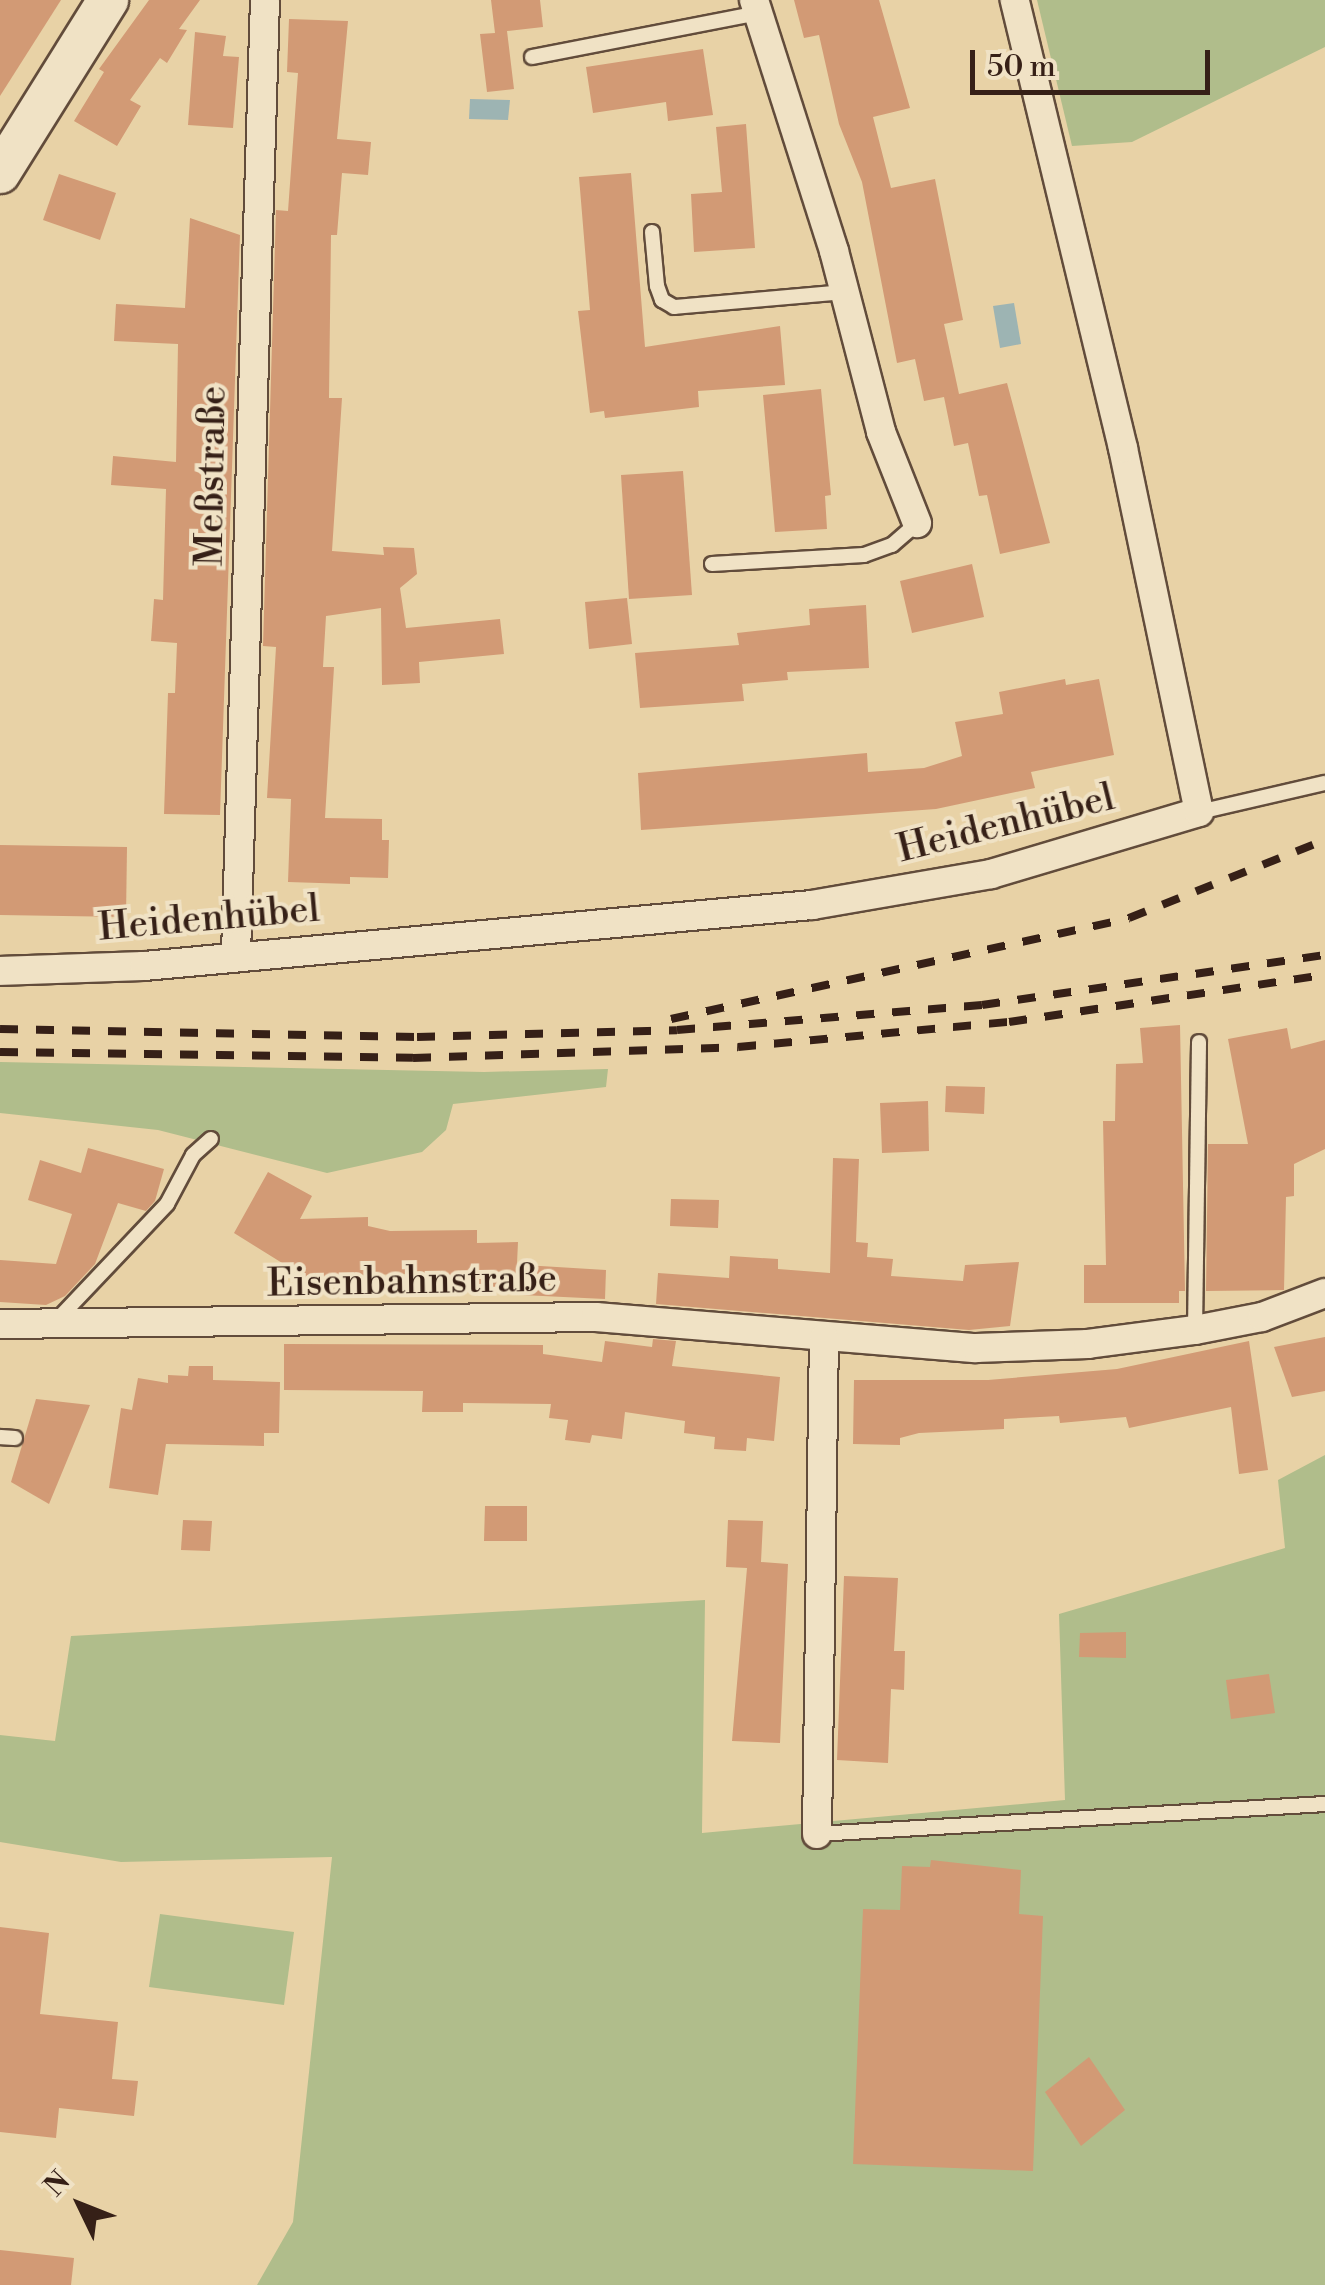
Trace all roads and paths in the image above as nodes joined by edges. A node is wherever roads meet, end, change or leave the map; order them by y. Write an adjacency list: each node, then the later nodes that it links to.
1 (108, 0): 6 (main road)
2 (265, 0): 13 (street, Meßstraße)
3 (1015, 0): 12 (street)
4 (756, 6): 5 (lane); 8 (street)
5 (532, 56)
6 (0, 174)
7 (652, 232): 8 (lane)
8 (846, 292): 9 (street)
9 (916, 523): 10 (lane)
10 (712, 564)
11 (1325, 783): 12 (lane)
12 (1199, 812): 13 (street, Heidenhübel)
13 (236, 954): 14 (street, Heidenhübel)
14 (0, 971)
15 (1200, 1042): 20 (lane)
16 (211, 1139): 19 (lane)
17 (1325, 1293): 20 (street, Eisenbahnstraße)
18 (0, 1324): 19 (street, Eisenbahnstraße)
19 (53, 1324): 21 (street, Eisenbahnstraße)
20 (1196, 1330): 21 (street, Eisenbahnstraße)
21 (824, 1340): 23 (street)
22 (1325, 1804): 23 (lane)
23 (817, 1834)

